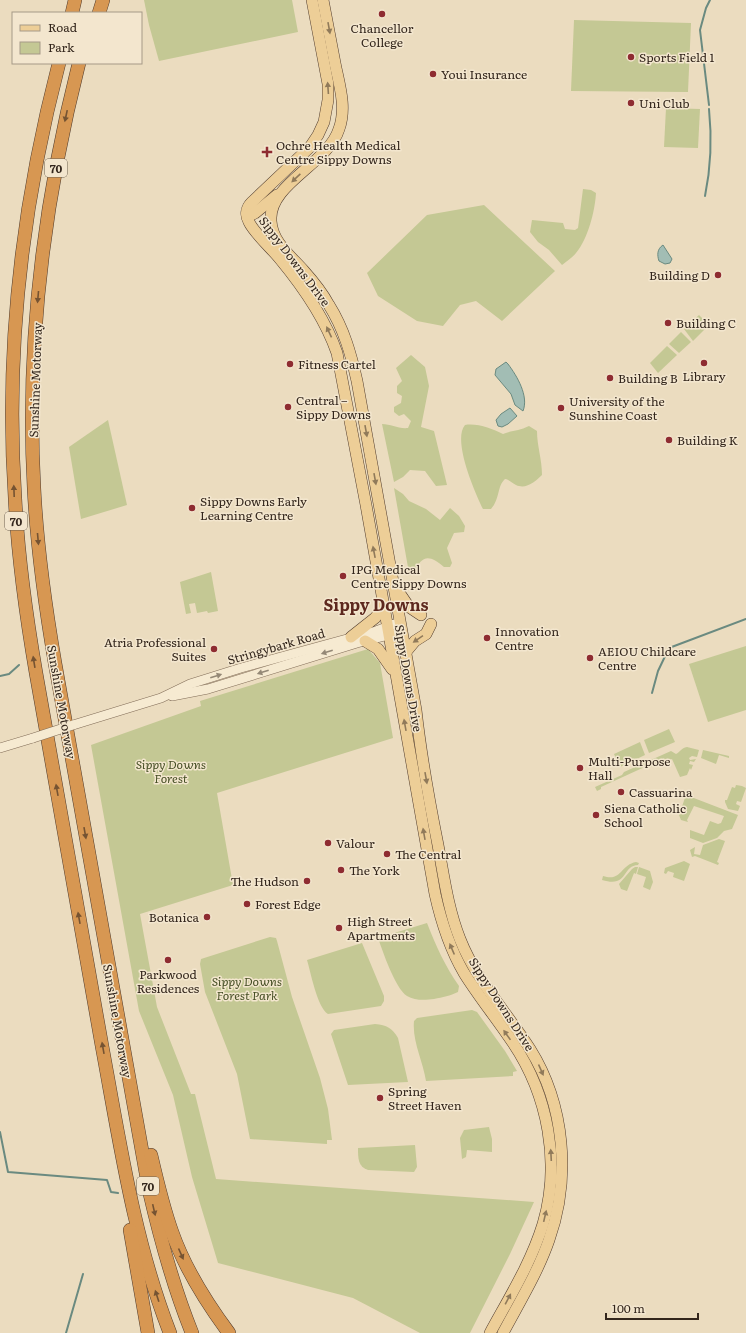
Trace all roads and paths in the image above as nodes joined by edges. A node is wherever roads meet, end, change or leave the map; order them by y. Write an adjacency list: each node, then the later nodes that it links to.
1 (96, 0): 5 (highway)
2 (103, 0): 6 (highway)
3 (312, 0): 12 (main road, Sippy Downs Drive, one-way to 3)
4 (323, 0): 11 (main road, Sippy Downs Drive, one-way to 11)
5 (92, 12)
6 (99, 12)
7 (59, 64): 27 (highway, Sunshine Motorway / 70, one-way to 7)
8 (79, 64): 10 (highway, Sunshine Motorway / 70)
9 (85, 64): 10 (highway)
10 (76, 78): 26 (highway, Sunshine Motorway / 70, one-way to 26)
11 (283, 190): 12 (main road); 13 (main road, Sippy Downs Drive)
12 (247, 214): 13 (main road); 15 (main road, Sippy Downs Drive, one-way to 12)
13 (279, 244): 14 (main road, Sippy Downs Drive, one-way to 14)
14 (393, 584): 16 (main road); 18 (main road, Sippy Downs Drive)
15 (384, 607): 19 (main road, Sippy Downs Drive); 20 (main road)
16 (421, 615)
17 (431, 624): 22 (main road, one-way to 22)
18 (401, 627): 19 (street, Stringybark Road); 22 (main road, Sippy Downs Drive)
19 (388, 631): 20 (street, Stringybark Road); 21 (street, Stringybark Road); 23 (main road, Sippy Downs Drive)
20 (351, 637): 24 (street, Stringybark Road, one-way to 20)
21 (365, 641): 23 (main road); 24 (street, Stringybark Road, one-way to 24)
22 (405, 653): 28 (main road, Sippy Downs Drive, one-way to 28)
23 (395, 672): 28 (main road, Sippy Downs Drive, one-way to 23)
24 (161, 698): 25 (street, Stringybark Road, bridge)
25 (0, 748)
26 (121, 1034): 31 (highway, Sunshine Motorway / 70, one-way to 31); 32 (highway, one-way to 32)
27 (110, 1086): 29 (highway); 30 (highway, Sunshine Motorway / 70, one-way to 27)
28 (554, 1195): 33 (main road, Sippy Downs Drive, one-way to 28); 34 (main road, Sippy Downs Drive)
29 (148, 1333)
30 (170, 1333)
31 (192, 1333)
32 (229, 1333)
33 (490, 1333)
34 (503, 1333)

